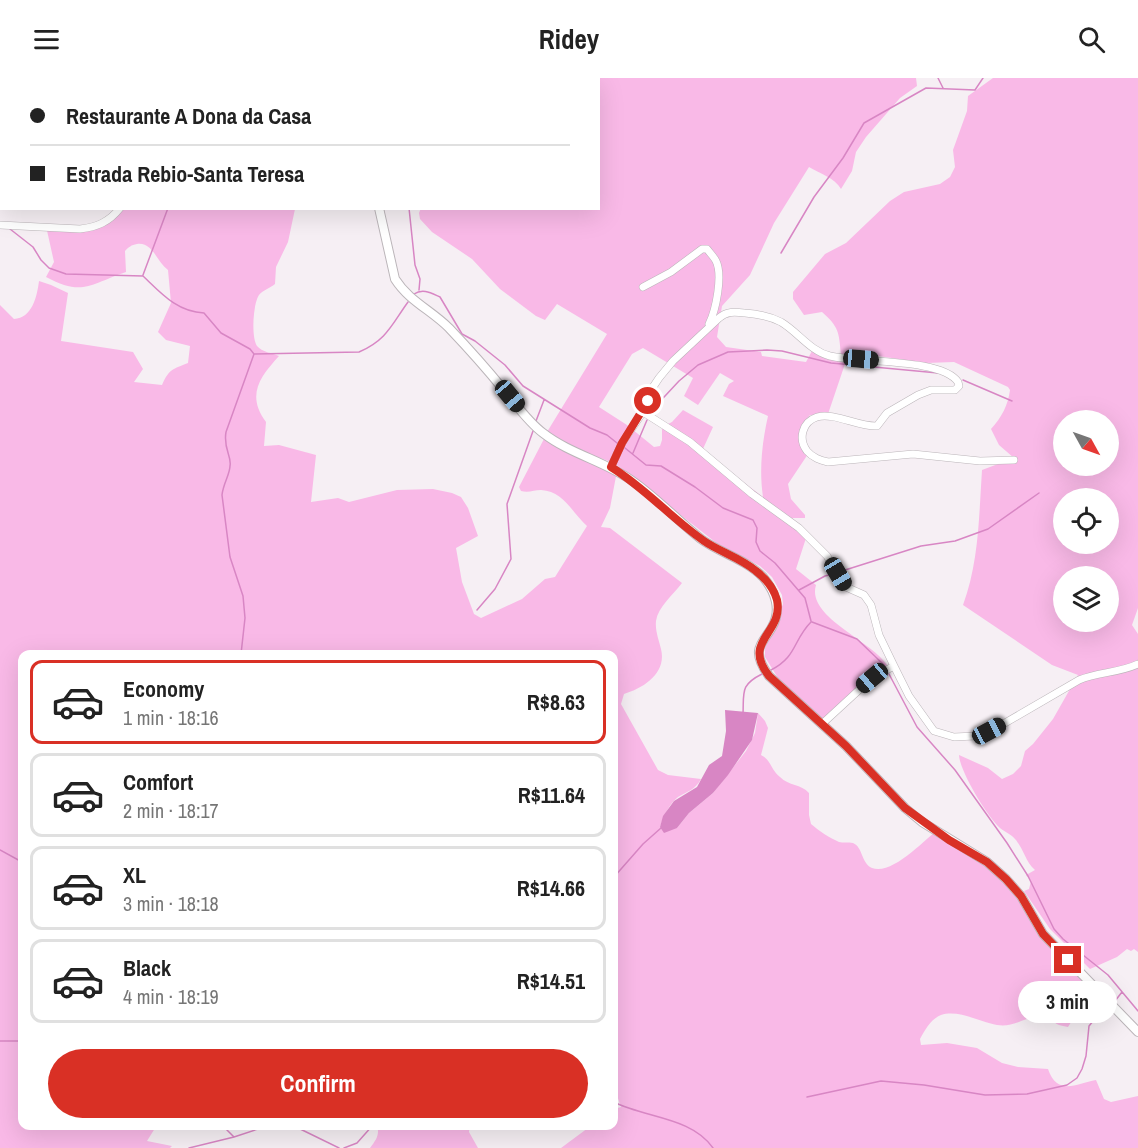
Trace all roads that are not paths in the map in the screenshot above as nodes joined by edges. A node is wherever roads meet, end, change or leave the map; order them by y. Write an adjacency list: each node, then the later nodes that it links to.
1 (118, 210): 3 (street)
2 (379, 210): 8 (street)
3 (0, 225)
4 (643, 287): 5 (street)
5 (707, 329): 6 (street); 7 (street)
6 (643, 412): 8 (street); 10 (street)
7 (1014, 460)
8 (611, 467): 11 (street)
9 (1138, 663): 10 (street)
10 (894, 666): 11 (street)
11 (822, 724): 12 (street)
12 (1138, 1032)

